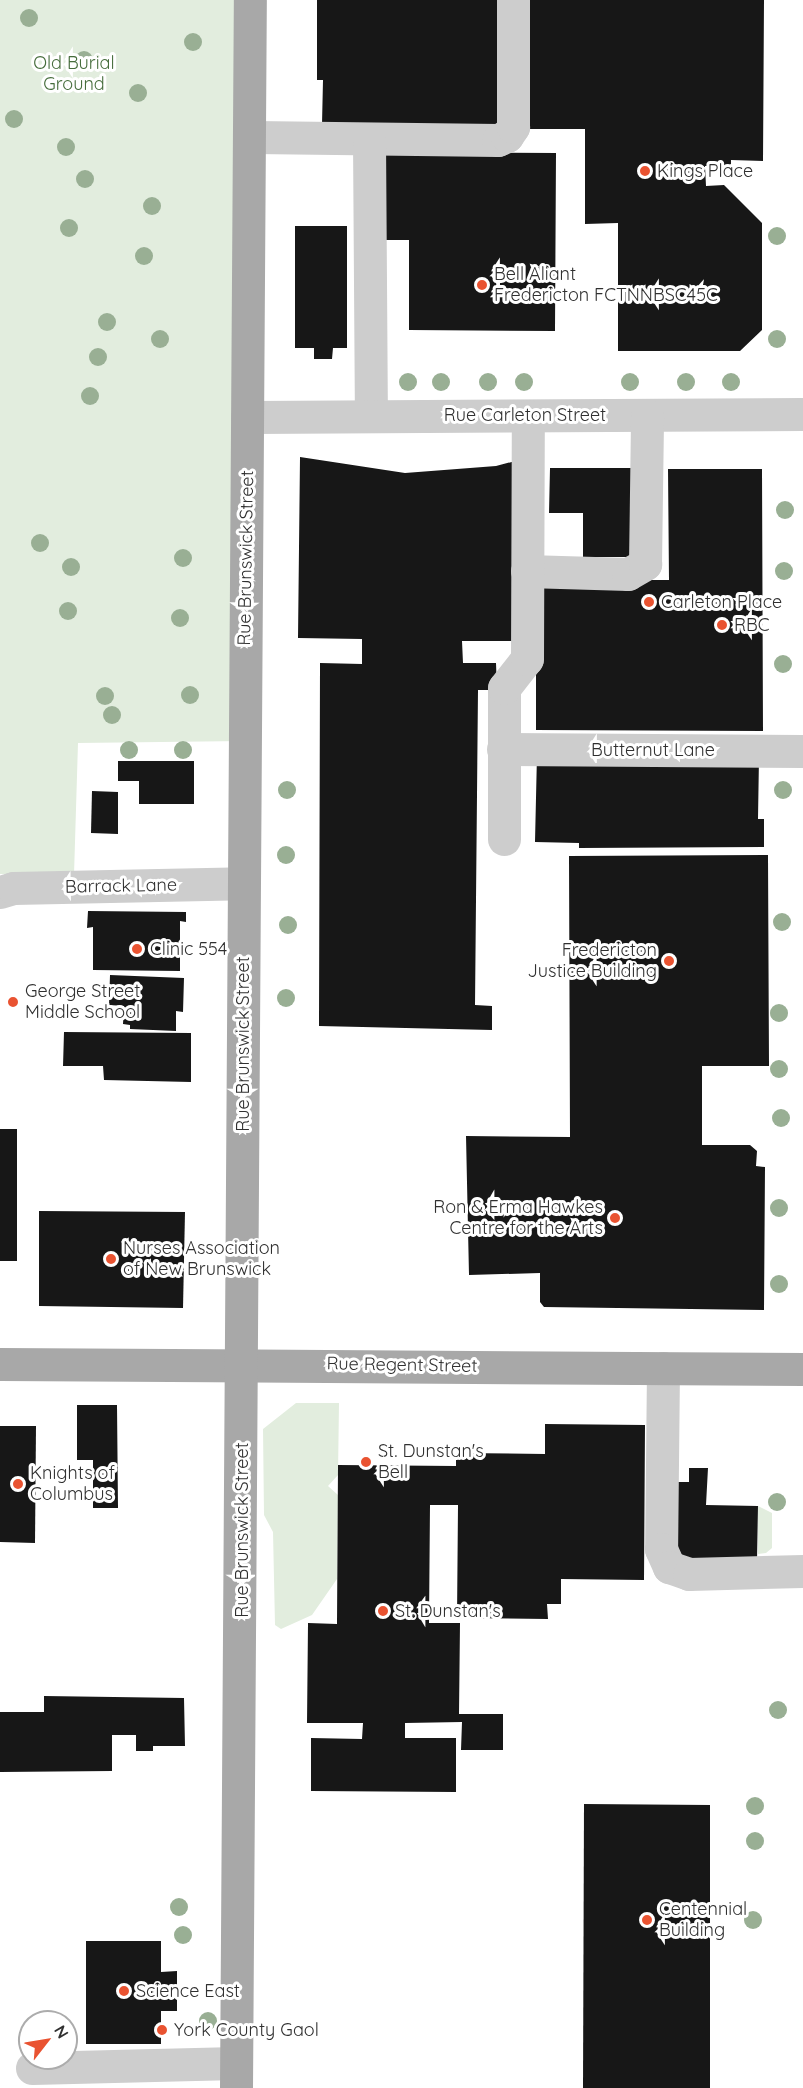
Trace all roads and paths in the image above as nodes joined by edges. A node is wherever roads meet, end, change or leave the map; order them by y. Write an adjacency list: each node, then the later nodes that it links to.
1 (250, 0): 3 (main road, Rue Brunswick Street)
2 (513, 0): 4 (street)
3 (249, 137): 4 (street); 9 (main road, Rue Brunswick Street)
4 (369, 139): 7 (street)
5 (803, 414): 6 (street, Rue Carleton Street)
6 (646, 415): 8 (street, Rue Carleton Street); 10 (street)
7 (371, 416): 8 (street, Rue Carleton Street); 9 (street, Rue Carleton Street)
8 (528, 416): 10 (street)
9 (247, 417): 14 (main road, Rue Brunswick Street)
10 (527, 571): 11 (street)
11 (503, 748): 12 (street, Butternut Lane); 13 (street)
12 (803, 751)
13 (504, 839)
14 (243, 883): 15 (street, Barrack Lane); 16 (main road, Rue Brunswick Street)
15 (0, 892)
16 (243, 1363): 17 (main road, Rue Regent Street); 18 (main road, Rue Regent Street); 22 (main road, Rue Brunswick Street)
17 (0, 1364)
18 (663, 1368): 19 (main road, Rue Regent Street); 20 (street)
19 (803, 1369)
20 (803, 1571)
21 (78, 2070): 22 (street)
22 (236, 2076)

